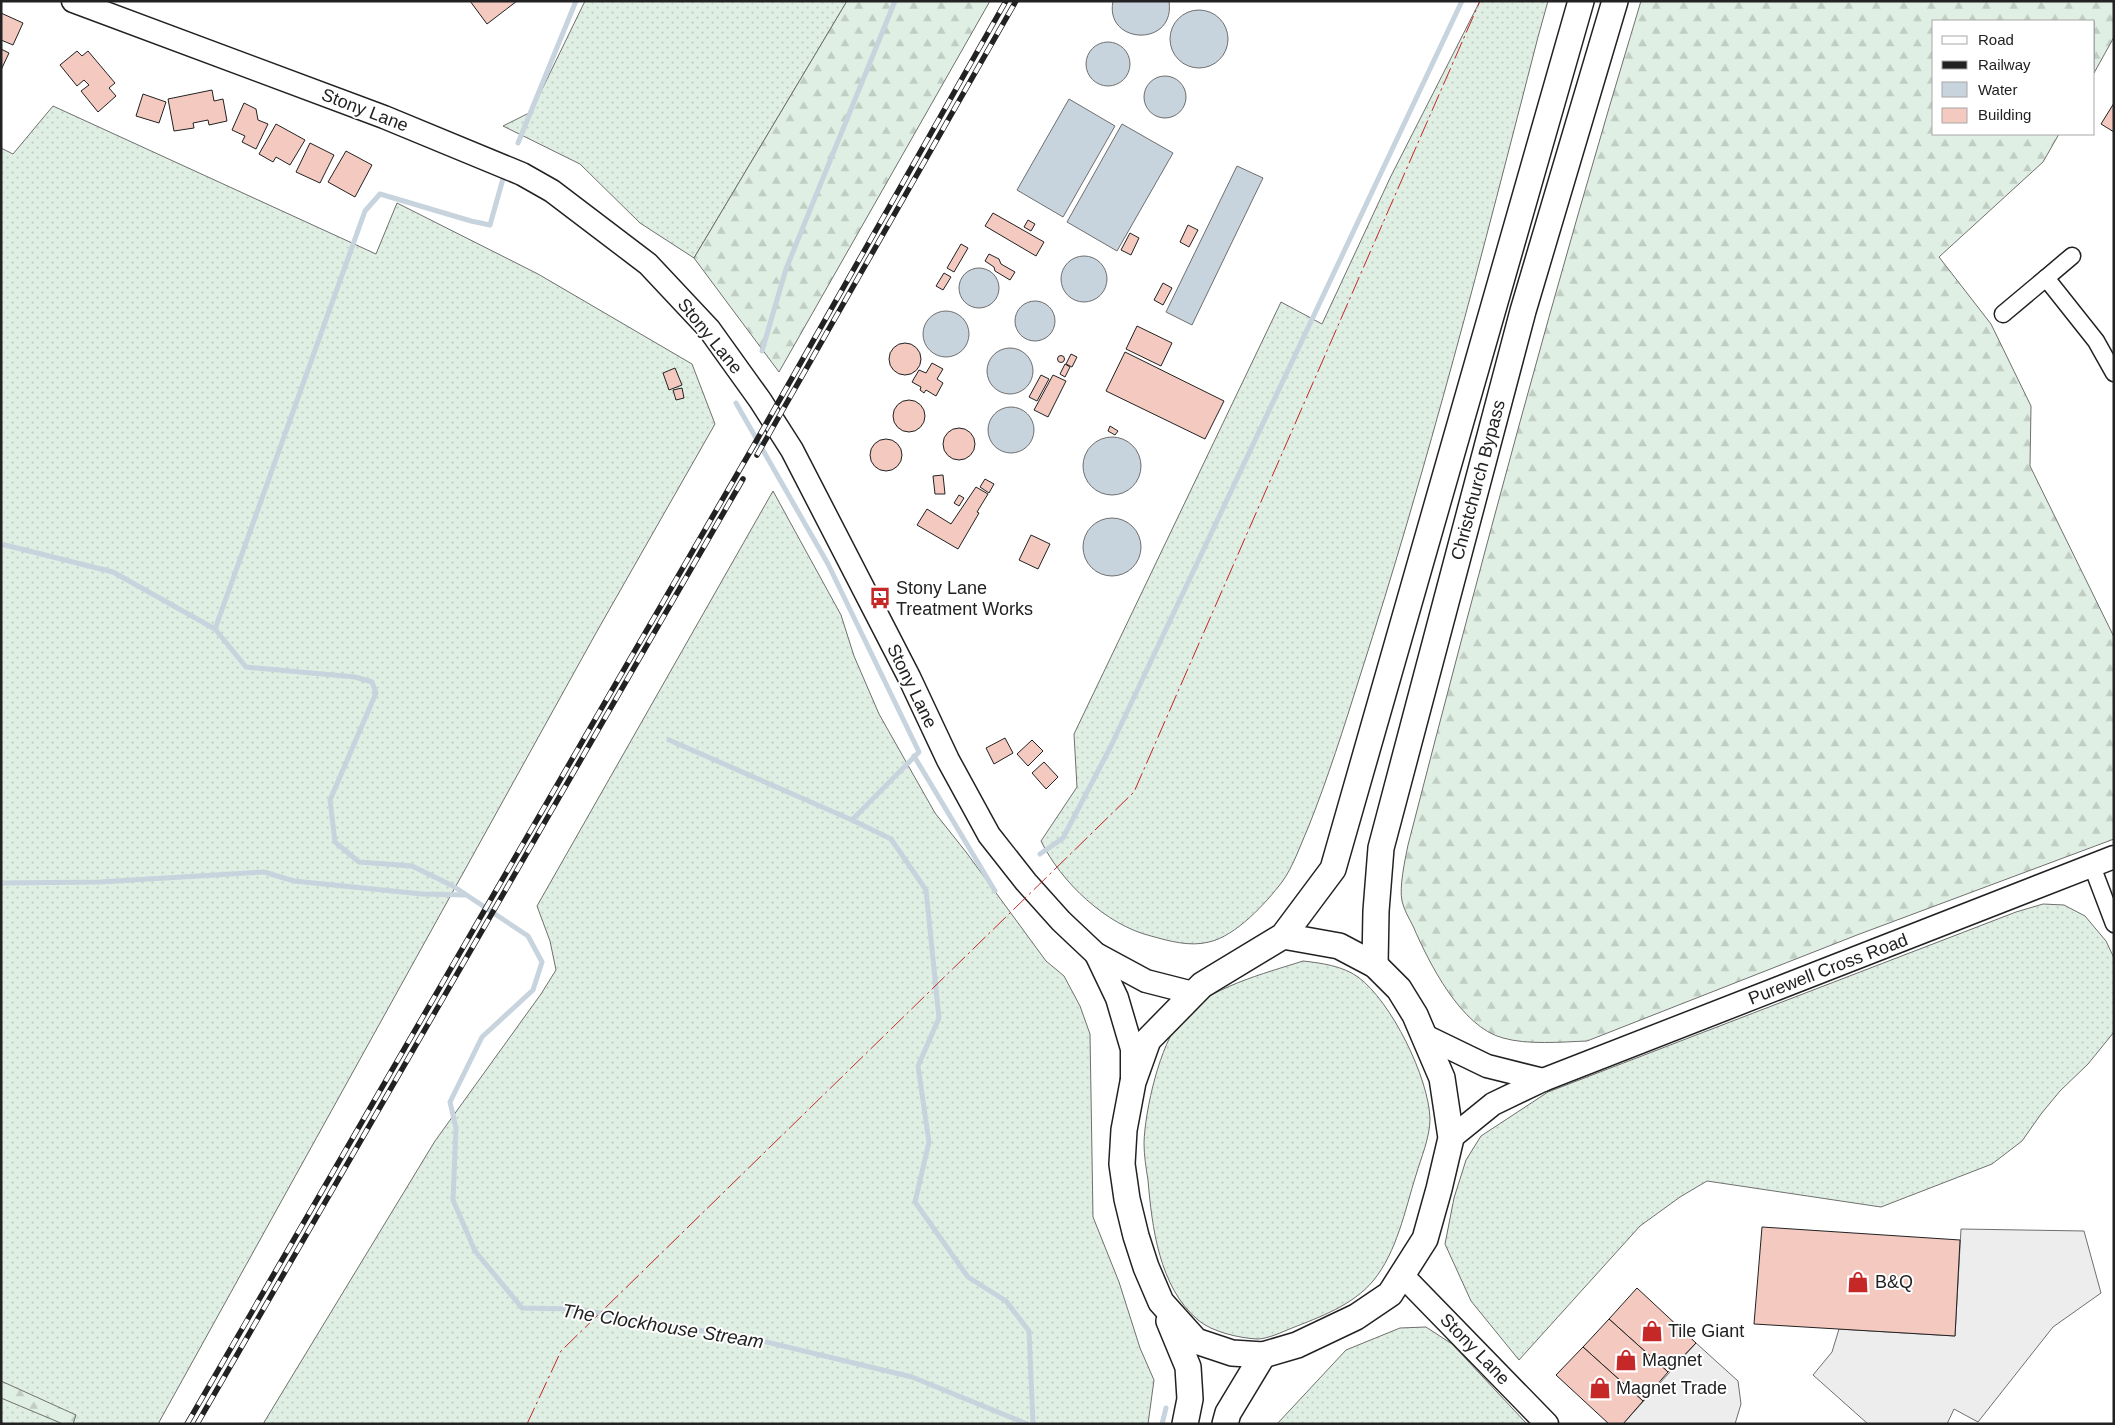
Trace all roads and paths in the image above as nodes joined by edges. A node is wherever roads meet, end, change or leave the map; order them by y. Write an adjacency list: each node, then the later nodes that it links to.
1 (72, 1): 12 (main road, Stony Lane)
2 (1581, 1): 11 (main road, Christchurch Bypass)
3 (1615, 1): 13 (main road, Christchurch Bypass)
4 (2072, 256): 5 (street)
5 (2046, 278): 6 (street); 7 (street)
6 (2003, 314)
7 (2113, 370)
8 (2114, 857): 9 (main road, Purewell Cross Road)
9 (2092, 866): 10 (street); 16 (main road, Purewell Cross Road)
10 (2114, 924)
11 (1283, 936): 13 (main road); 14 (main road)
12 (1096, 954): 14 (main road, Stony Lane); 17 (main road, Stony Lane)
13 (1375, 965): 15 (main road)
14 (1193, 993): 17 (main road)
15 (1426, 1036): 16 (main road); 18 (main road)
16 (1543, 1080): 18 (main road, Purewell Cross Road)
17 (1132, 1082): 20 (main road)
18 (1451, 1138): 19 (main road)
19 (1402, 1275): 21 (main road); 24 (main road, Stony Lane)
20 (1161, 1302): 21 (main road); 22 (main road)
21 (1262, 1355): 23 (main road)
22 (1185, 1424)
23 (1225, 1424)
24 (1547, 1424)

